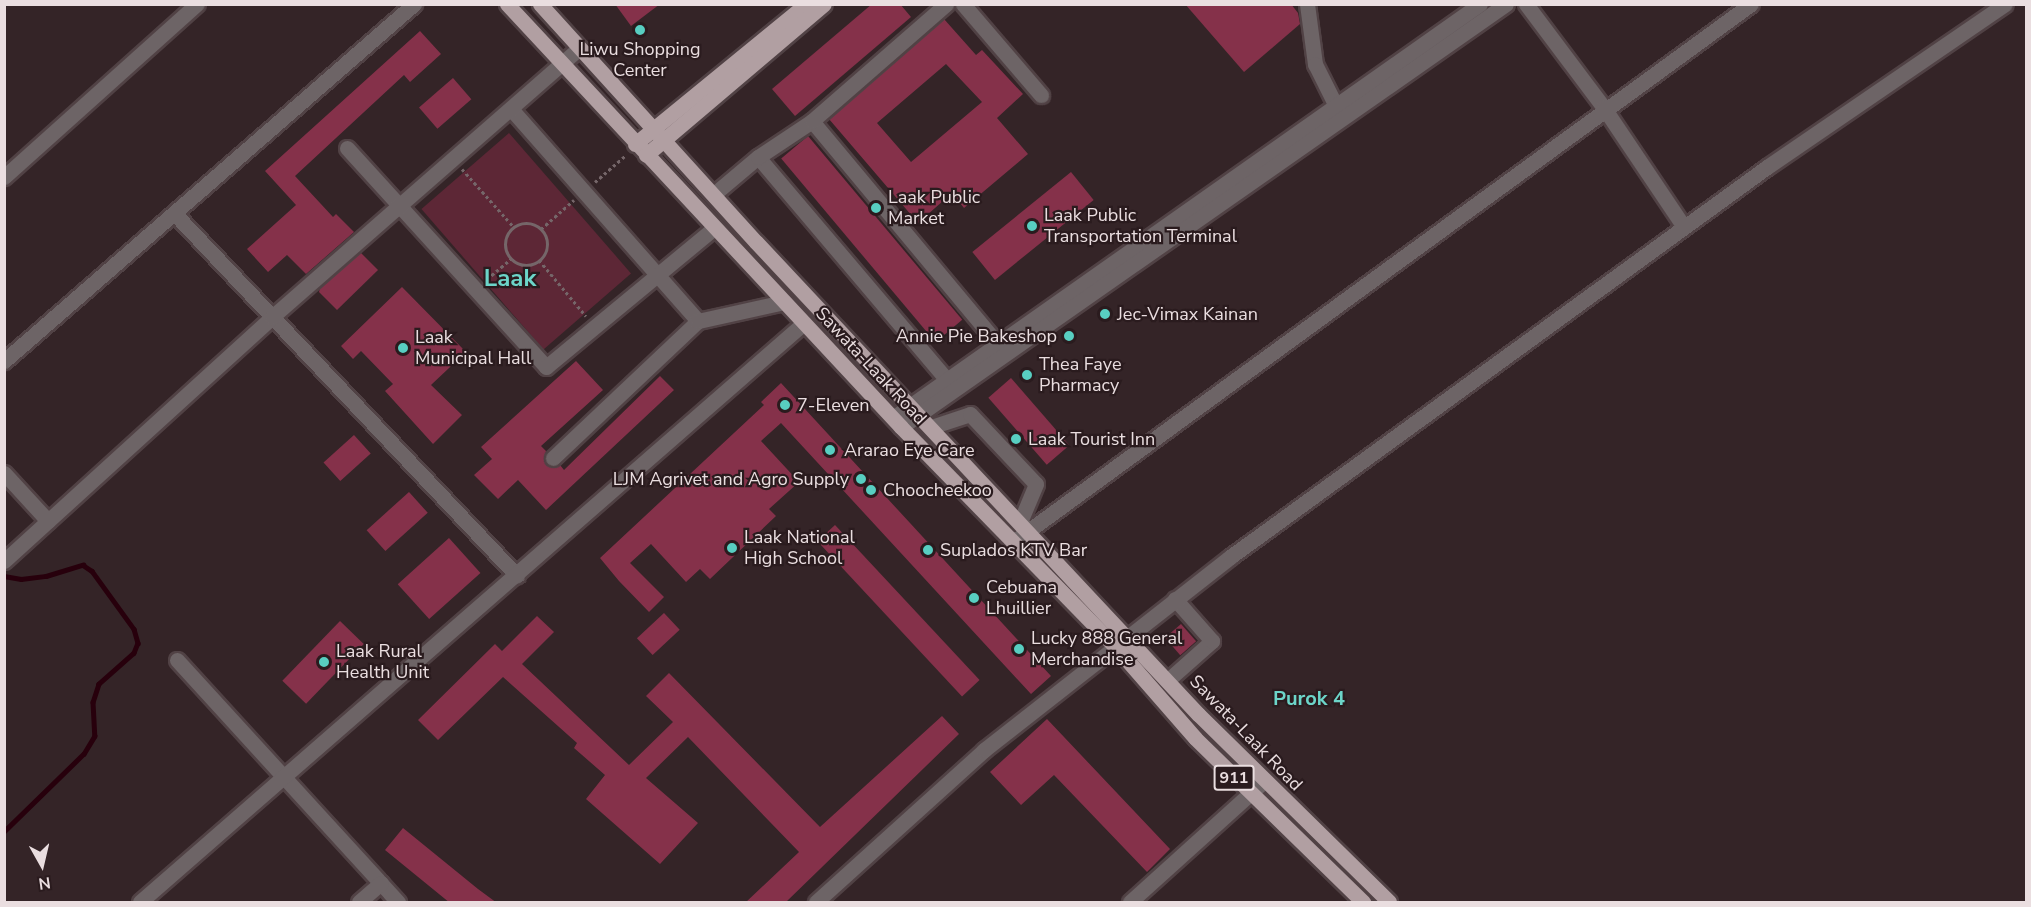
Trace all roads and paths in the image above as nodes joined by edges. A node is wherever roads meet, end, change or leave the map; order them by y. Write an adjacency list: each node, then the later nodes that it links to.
1 (197, 4): 27 (street)
2 (414, 4): 30 (street)
3 (507, 4): 16 (main road, Sawata-Laak Road / 911)
4 (540, 4): 15 (main road, Sawata-Laak Road / 911)
5 (824, 4): 14 (main road)
6 (946, 4): 21 (street)
7 (963, 4): 17 (street)
8 (1307, 4): 18 (street)
9 (1480, 4): 18 (street)
10 (1506, 4): 43 (street)
11 (1526, 4): 19 (street)
12 (1751, 4): 19 (street)
13 (2005, 4): 32 (street)
14 (803, 9): 22 (main road)
15 (579, 48): 16 (street); 22 (main road, Sawata-Laak Road / 911)
16 (562, 64): 20 (street); 24 (main road, Sawata-Laak Road / 911)
17 (1041, 94)
18 (1336, 106): 43 (street)
19 (1604, 108): 32 (street); 52 (street)
20 (512, 110): 26 (street); 36 (street)
21 (812, 121): 25 (street); 43 (street)
22 (659, 135): 24 (main road); 28 (main road, Sawata-Laak Road / 911)
23 (347, 148): 29 (street)
24 (640, 150): 33 (main road, Sawata-Laak Road / 911)
25 (758, 157): 28 (street); 45 (street)
26 (453, 159): 29 (street); 31 (path)
27 (4, 177)
28 (714, 194): 46 (main road, Sawata-Laak Road / 911)
29 (399, 206): 37 (street); 39 (street)
30 (174, 213): 39 (street); 44 (street)
31 (513, 226): 34 (path); 35 (path)
32 (1684, 227): 56 (street)
33 (713, 229): 36 (street); 38 (main road, Sawata-Laak Road / 911)
34 (511, 259): 35 (path); 37 (path)
35 (539, 261): 42 (path)
36 (657, 275): 40 (street); 42 (street)
37 (477, 288): 42 (street)
38 (784, 302): 40 (street); 41 (main road, Sawata-Laak Road / 911)
39 (272, 317): 51 (street); 55 (street)
40 (698, 321): 49 (street)
41 (804, 323): 47 (main road, Sawata-Laak Road / 911); 55 (street)
42 (595, 326)
43 (1001, 348): 45 (street)
44 (4, 361)
45 (950, 383): 46 (street)
46 (915, 410): 47 (street); 48 (main road, Sawata-Laak Road / 911)
47 (897, 423): 53 (main road, Sawata-Laak Road / 911)
48 (931, 427): 52 (main road, Sawata-Laak Road / 911); 52 (street)
49 (553, 458)
50 (4, 473): 51 (street)
51 (48, 521): 54 (street)
52 (1024, 526): 53 (street); 57 (main road, Sawata-Laak Road / 911)
53 (1012, 543): 58 (main road, Sawata-Laak Road / 911)
54 (4, 561)
55 (517, 576): 61 (street)
56 (1175, 599): 57 (street); 60 (street)
57 (1128, 634): 58 (street); 60 (main road, Sawata-Laak Road / 911)
58 (1114, 645): 63 (main road, Sawata-Laak Road / 911); 68 (street)
59 (177, 660): 61 (street)
60 (1168, 680): 62 (main road, Sawata-Laak Road / 911)
61 (286, 777): 64 (street); 65 (street)
62 (1264, 781): 63 (street); 71 (main road, Sawata-Laak Road / 911)
63 (1250, 794): 69 (street); 70 (main road, Sawata-Laak Road / 911)
64 (381, 883): 66 (street); 67 (street)
65 (140, 903)
66 (359, 903)
67 (398, 903)
68 (816, 903)
69 (1131, 903)
70 (1363, 903)
71 (1389, 903)

